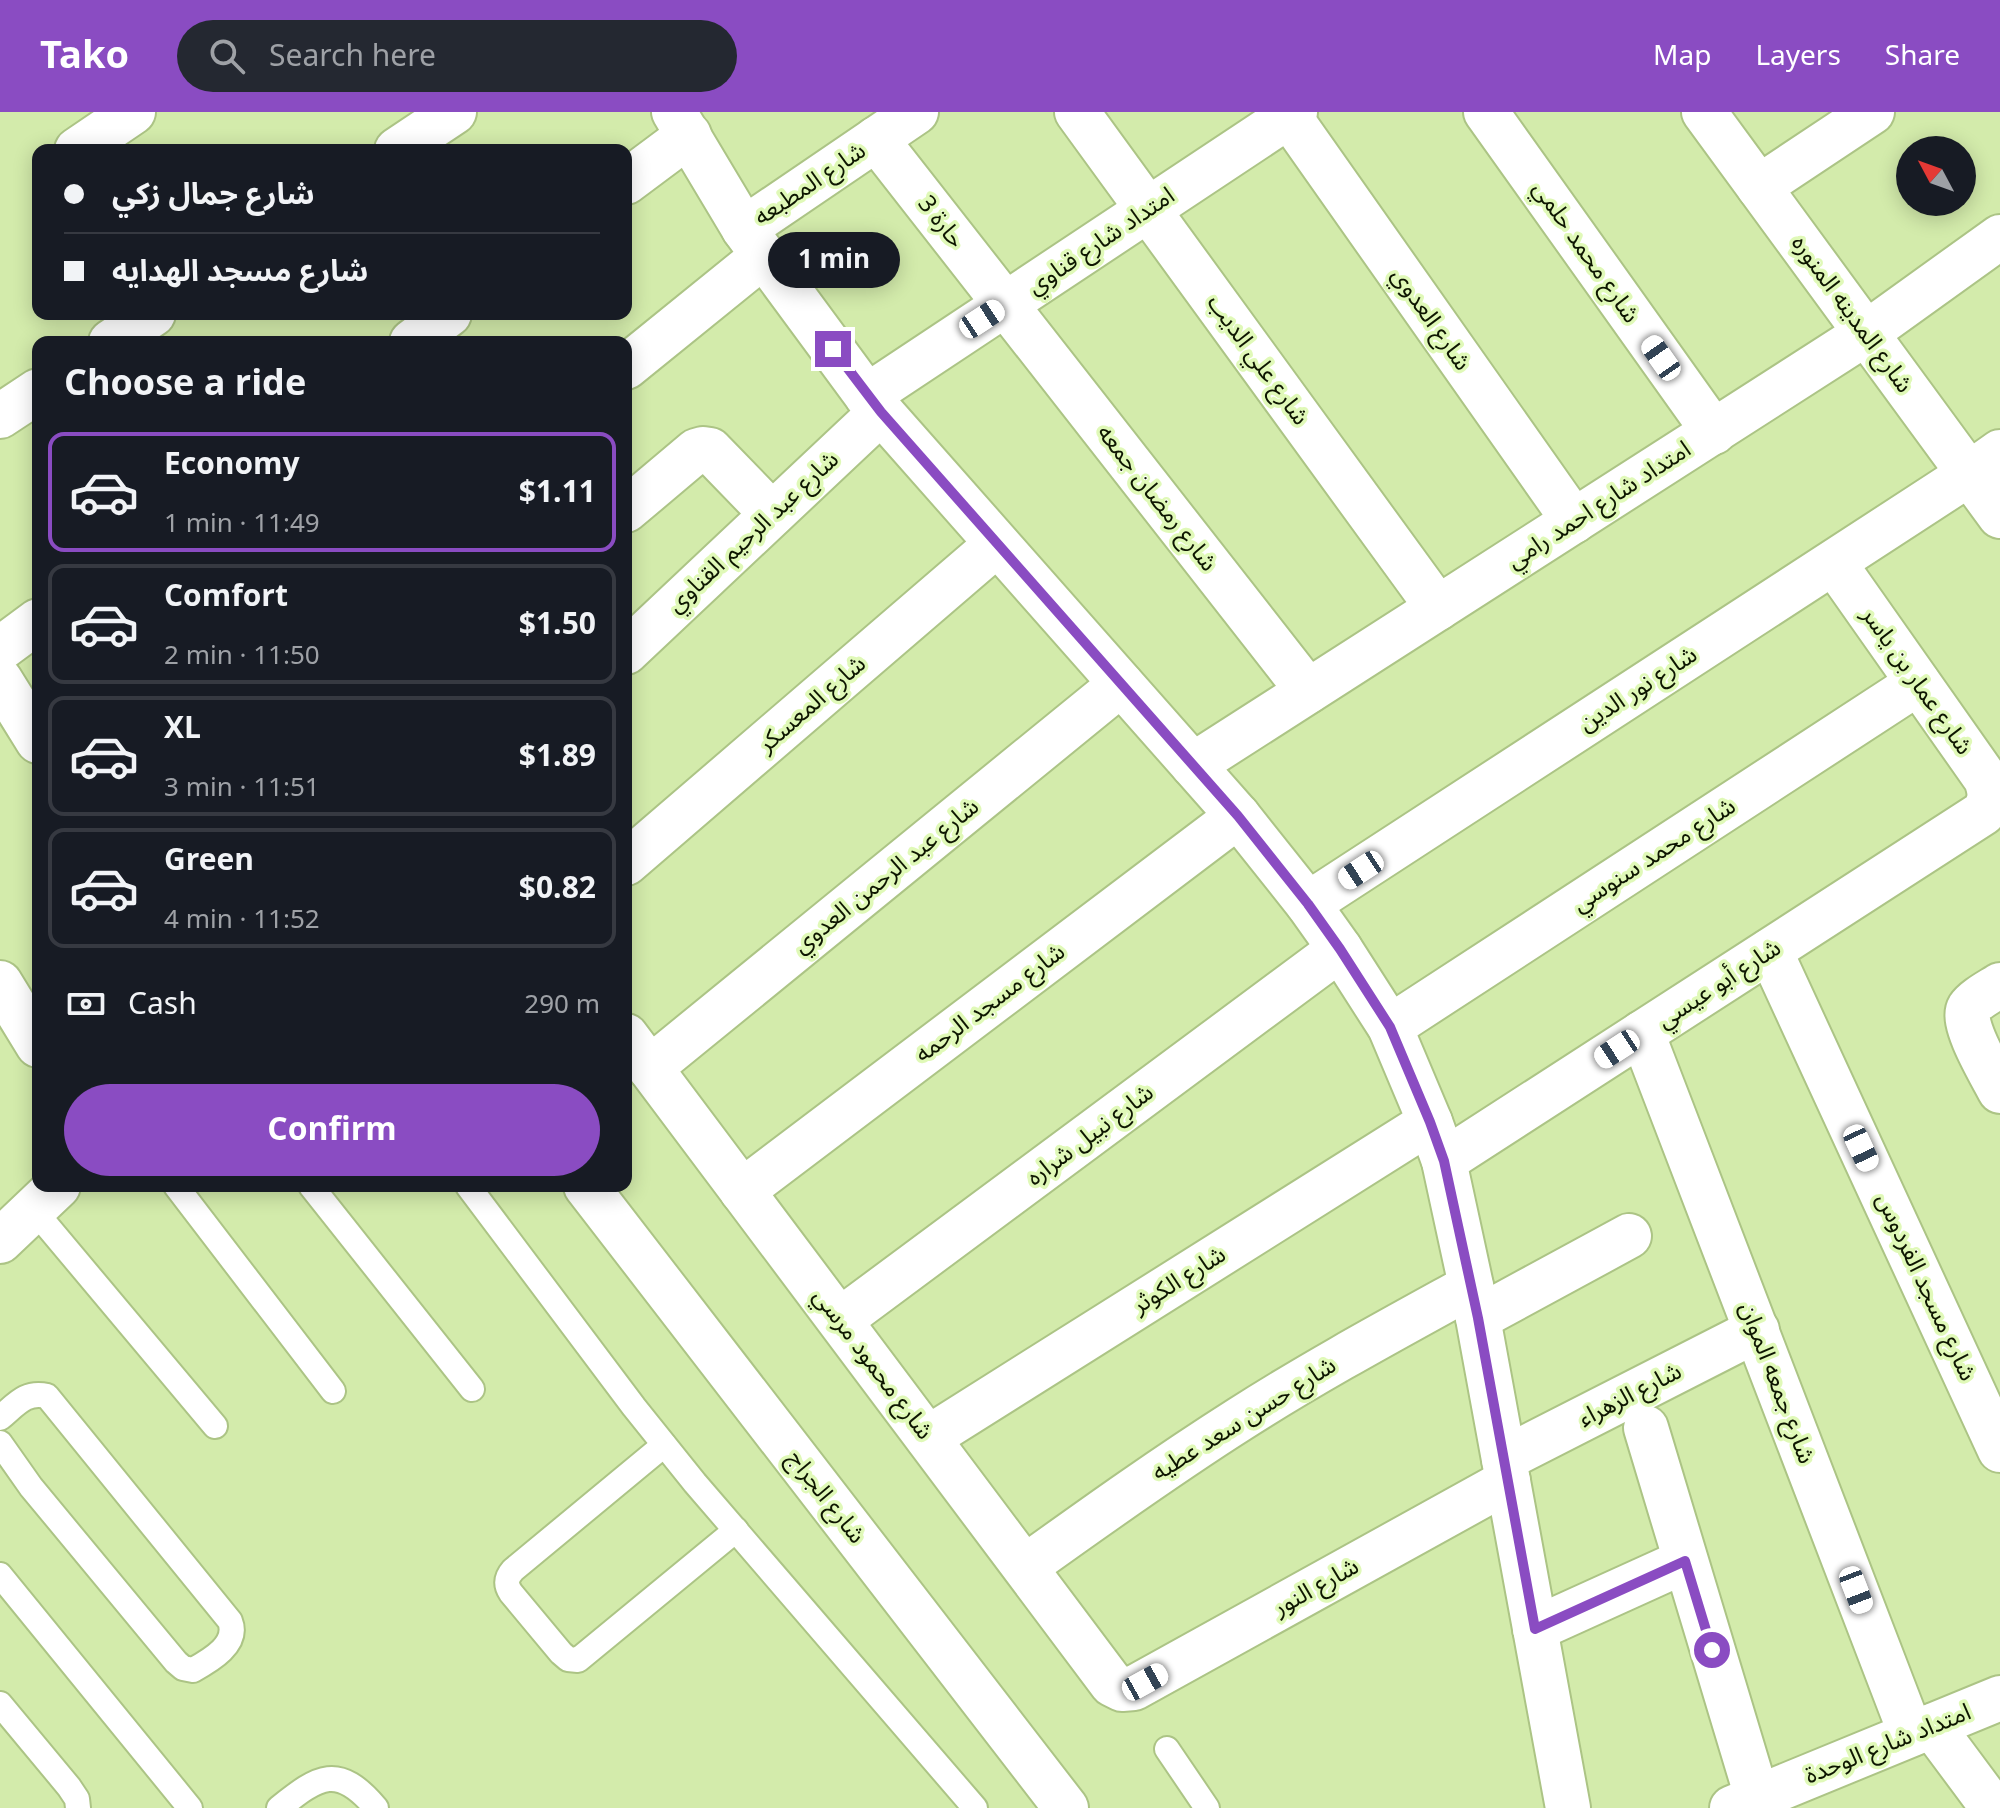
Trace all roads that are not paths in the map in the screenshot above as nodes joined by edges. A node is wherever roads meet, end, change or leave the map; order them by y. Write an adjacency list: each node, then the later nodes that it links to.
1 (133, 112): 10 (street)
2 (454, 112): 11 (street)
3 (1077, 112): 14 (street, شارع علي الديب)
4 (1486, 112): 27 (street, شارع محمد حلمي)
5 (1704, 112): 13 (street, شارع المدينه المنوره)
6 (1872, 112): 13 (street)
7 (1290, 113): 14 (street, امتداد شارع قناوي); 32 (street, شارع العدوي)
8 (901, 120): 16 (street, شارع المطبعه); 17 (street, حارة 3)
9 (682, 123): 12 (street); 16 (street)
10 (86, 144)
11 (406, 144)
12 (632, 176)
13 (1759, 187): 20 (street, شارع المدينه المنوره)
14 (1148, 209): 17 (street, امتداد شارع قناوي); 35 (street, شارع علي الديب)
15 (2000, 237): 20 (street, امتداد شارع احمد رامي)
16 (754, 242): 23 (street, شارع المطبعه); 25 (street)
17 (1005, 304): 25 (street, امتداد شارع قناوي); 42 (street, شارع رمضان جمعه)
18 (144, 320): 21 (street)
19 (441, 320): 22 (street)
20 (1865, 334): 27 (street, امتداد شارع احمد رامي); 28 (street, شارع المدينه المنوره)
21 (120, 336)
22 (420, 336)
23 (632, 361)
24 (32, 395): 26 (street)
25 (874, 404): 30 (street, شارع عبد الرحيم القناوي); 33 (street)
26 (0, 416)
27 (1714, 432): 32 (street, امتداد شارع احمد رامي)
28 (1984, 463): 31 (street, شارع المدينه المنوره); 34 (street, شارع نور الدين)
29 (632, 505): 30 (street)
30 (772, 514): 37 (street, شارع عبد الرحيم القناوي)
31 (2000, 516)
32 (1574, 521): 35 (street, امتداد شارع احمد رامي)
33 (997, 544): 41 (street); 47 (street, شارع المعسكر)
34 (1834, 563): 40 (street, شارع عمار بن ياسر); 48 (street, شارع نور الدين)
35 (1438, 608): 42 (street, امتداد شارع احمد رامي)
36 (32, 625): 38 (street)
37 (633, 629)
38 (0, 649)
39 (0, 680): 43 (street)
40 (1918, 683): 45 (street, شارع عمار بن ياسر); 53 (street, شارع محمد سنوسي)
41 (1121, 684): 44 (street); 56 (street, شارع عبد الرحمن العدوي)
42 (1308, 691): 44 (street, امتداد شارع احمد رامي)
43 (32, 731)
44 (1193, 765): 46 (street)
45 (1989, 803): 50 (street, شارع أبو عيسي)
46 (1238, 816): 48 (street); 59 (street, شارع مسجد الرحمه)
47 (632, 858)
48 (1308, 904): 49 (street)
49 (1340, 949): 53 (street); 67 (street, شارع نبيل شراره)
50 (1770, 951): 54 (street, شارع أبو عيسي); 77 (street, شارع مسجد الفردوس)
51 (0, 983): 55 (street)
52 (2000, 985): 57 (street)
53 (1390, 1027): 58 (street)
54 (1642, 1033): 58 (street, شارع أبو عيسي); 68 (street, شارع جمعه الموان)
55 (32, 1035)
56 (638, 1052): 59 (street, شارع محمود مرسي)
57 (2000, 1091)
58 (1437, 1141): 66 (street); 74 (street, شارع الكوثر)
59 (742, 1191): 67 (street, شارع محمود مرسي)
60 (181, 1192): 70 (lane)
61 (316, 1192): 69 (lane)
62 (473, 1192): 76 (lane)
63 (591, 1192): 95 (street, شارع الجراج)
64 (19, 1222): 72 (lane)
65 (1629, 1236): 66 (street, شارع حسن سعد عطيه)
66 (1474, 1302): 78 (street); 81 (street, شارع حسن سعد عطيه)
67 (840, 1320): 74 (street, شارع محمود مرسي)
68 (1757, 1330): 78 (street, شارع الزهراء); 87 (street, شارع جمعه الموان)
69 (472, 1389)
70 (333, 1391)
71 (0, 1418): 75 (lane)
72 (215, 1426)
73 (1646, 1428): 80 (street)
74 (928, 1438): 81 (street, شارع محمود مرسي)
75 (0, 1443)
76 (664, 1445): 79 (lane); 79 (lane)
77 (2000, 1450)
78 (1506, 1470): 83 (street); 84 (street, شارع النور)
79 (736, 1530): 94 (lane)
80 (1685, 1561): 83 (street); 89 (street)
81 (1025, 1567): 84 (street, شارع محمود مرسي)
82 (0, 1575): 91 (lane)
83 (1535, 1629): 97 (street)
84 (1122, 1689)
85 (2000, 1698): 87 (street, امتداد شارع الوحدة)
86 (0, 1704): 90 (lane)
87 (1922, 1730): 89 (street, امتداد شارع الوحدة); 98 (street, شارع جمعه الموان)
88 (1167, 1749): 96 (lane)
89 (1744, 1803)
90 (78, 1808)
91 (190, 1808)
92 (279, 1808): 93 (lane)
93 (376, 1808)
94 (975, 1808)
95 (1066, 1808)
96 (1207, 1808)
97 (1568, 1808)
98 (1993, 1808)

